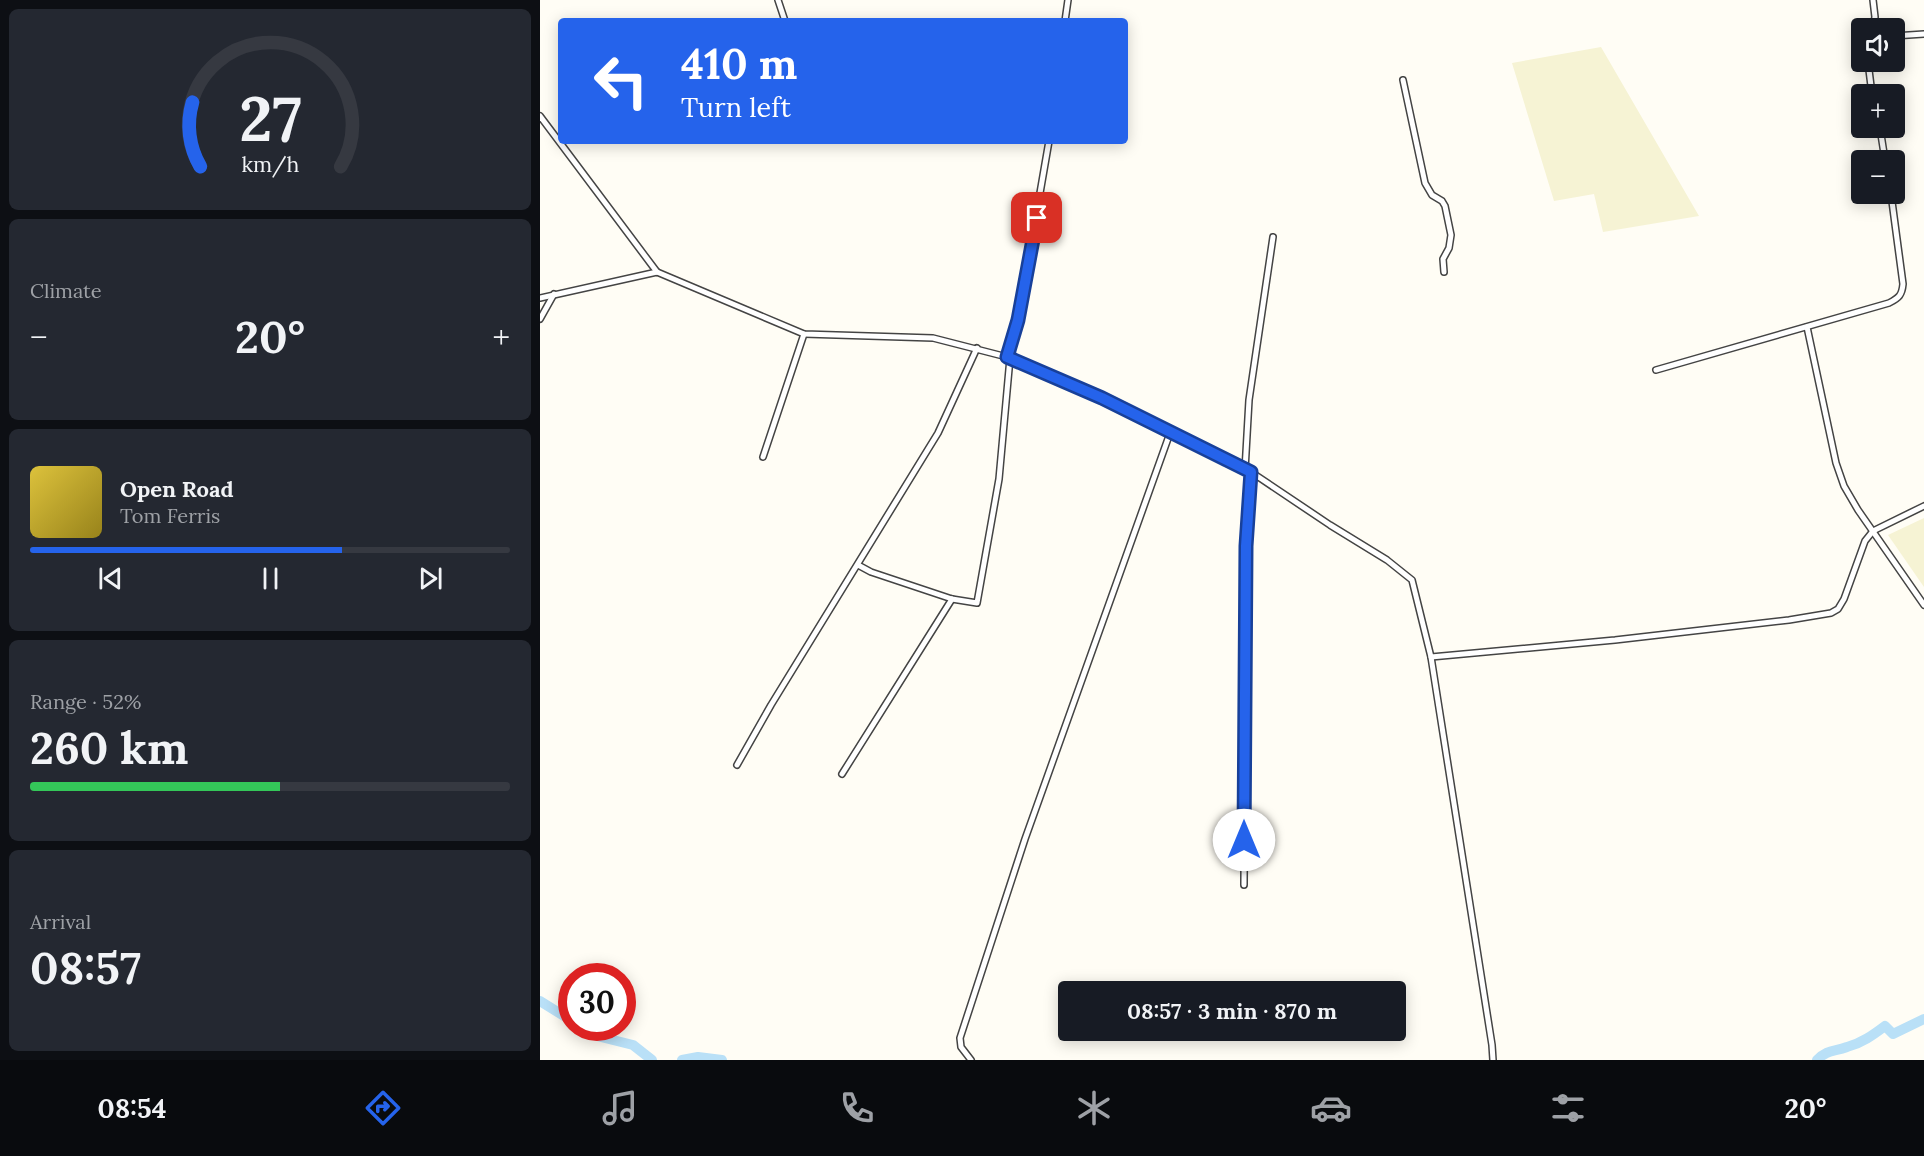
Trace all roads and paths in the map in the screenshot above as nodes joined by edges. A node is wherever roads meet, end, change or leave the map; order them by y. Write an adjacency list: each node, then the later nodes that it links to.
1 (778, 0): 4 (street)
2 (1068, 0): 5 (street)
3 (1873, 0): 6 (street)
4 (784, 18)
5 (1065, 18)
6 (1875, 18)
7 (1924, 34): 8 (street)
8 (1905, 35)
9 (1403, 80): 17 (street)
10 (540, 116): 11 (street)
11 (558, 140)
12 (561, 144): 16 (street)
13 (1048, 144): 24 (street)
14 (1893, 204): 21 (street)
15 (1273, 237): 28 (street)
16 (657, 272): 18 (street); 22 (street)
17 (1443, 272)
18 (554, 294): 19 (street); 20 (street)
19 (540, 298)
20 (540, 319)
21 (1807, 327): 25 (street); 30 (street)
22 (804, 334): 23 (street); 27 (street)
23 (977, 348): 24 (street); 31 (street)
24 (1008, 357): 26 (street); 32 (street)
25 (1656, 370)
26 (1170, 433): 28 (street); 38 (street)
27 (763, 457)
28 (1248, 471): 34 (street); 37 (street)
29 (1924, 506): 30 (street)
30 (1873, 531): 33 (street); 34 (street)
31 (858, 565): 32 (street); 35 (street)
32 (952, 599): 36 (street)
33 (1924, 605)
34 (1431, 657): 39 (street)
35 (737, 765)
36 (842, 774)
37 (1244, 885)
38 (971, 1060)
39 (1493, 1060)

